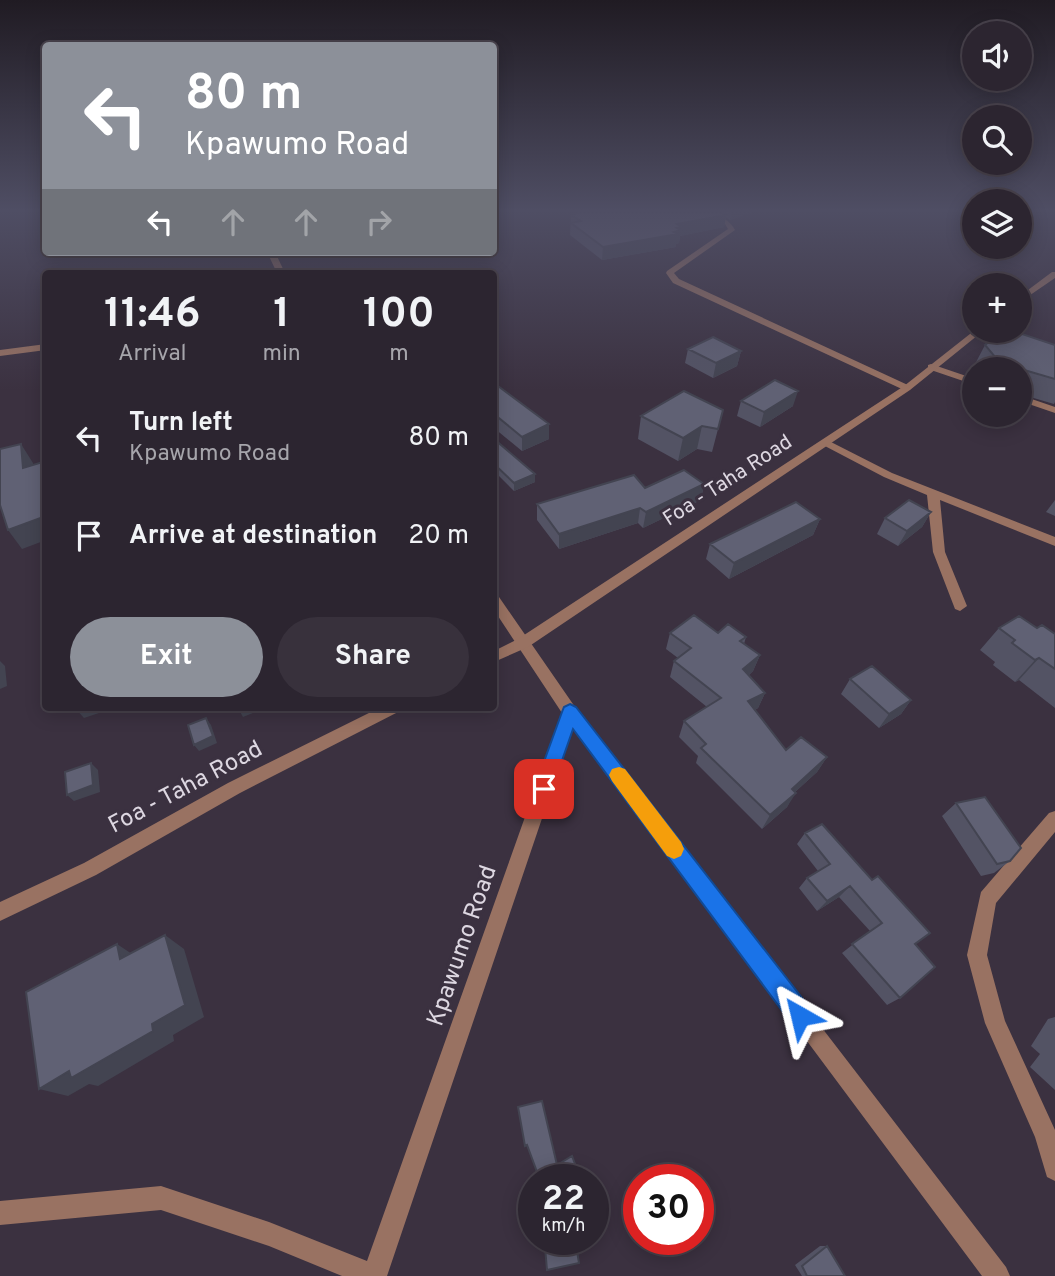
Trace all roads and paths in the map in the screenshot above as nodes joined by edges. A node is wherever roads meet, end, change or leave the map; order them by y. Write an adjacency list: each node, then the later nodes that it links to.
1 (672, 272): 9 (street)
2 (1055, 274): 3 (street)
3 (1032, 291)
4 (963, 343): 7 (street, Foa - Taha Road)
5 (42, 348): 6 (street)
6 (0, 353)
7 (931, 367): 8 (street); 9 (street, Foa - Taha Road)
8 (962, 378)
9 (907, 388): 12 (street, Foa - Taha Road)
10 (1032, 402): 11 (street)
11 (1055, 410)
12 (827, 443): 13 (street); 17 (street, Foa - Taha Road)
13 (933, 494): 14 (street); 16 (street)
14 (1055, 542)
15 (497, 604): 17 (street)
16 (960, 606)
17 (523, 643): 18 (street, Foa - Taha Road); 20 (street)
18 (497, 656)
19 (387, 711): 22 (street, Foa - Taha Road)
20 (570, 712): 25 (street, Kpawumo Road); 26 (street)
21 (1055, 819): 23 (street)
22 (0, 912)
23 (1055, 1169)
24 (0, 1213): 25 (street)
25 (373, 1276)
26 (997, 1276)

